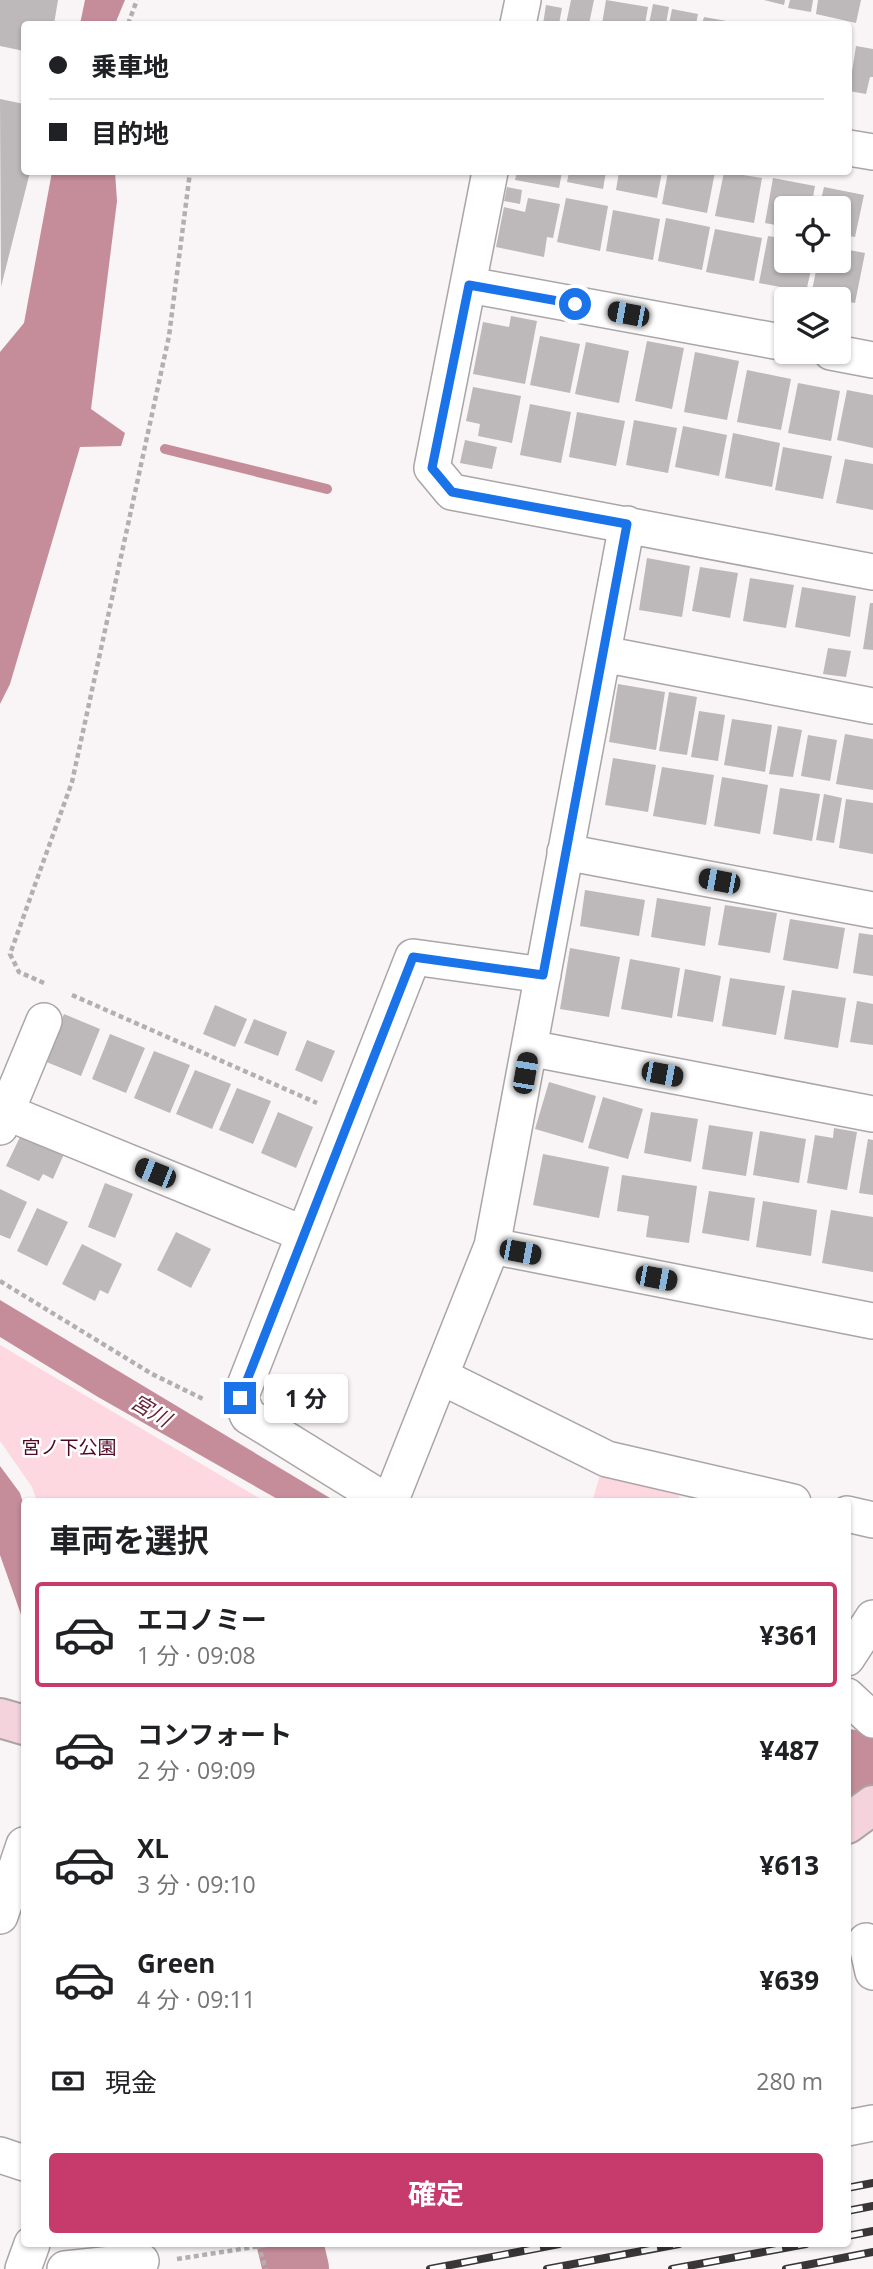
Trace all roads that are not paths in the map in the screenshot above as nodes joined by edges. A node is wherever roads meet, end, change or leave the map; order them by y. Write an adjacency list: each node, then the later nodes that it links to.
1 (523, 0): 2 (street)
2 (519, 21)
3 (852, 148): 4 (street)
4 (873, 152)
5 (489, 175): 6 (street)
6 (469, 285): 7 (street); 10 (street)
7 (774, 341)
8 (851, 356): 9 (street)
9 (873, 360)
10 (627, 524): 11 (street); 12 (street)
11 (873, 572)
12 (603, 654): 13 (street); 14 (street)
13 (873, 706)
14 (565, 852): 15 (street); 16 (street)
15 (873, 910)
16 (543, 975): 18 (street); 21 (street)
17 (44, 1021): 20 (street)
18 (529, 1048): 19 (street); 22 (street)
19 (873, 1114)
20 (3, 1120): 21 (street)
21 (304, 1234): 25 (street)
22 (492, 1246): 23 (street); 24 (street)
23 (873, 1321)
24 (440, 1376): 26 (street); 27 (street)
25 (381, 1498)
26 (390, 1498)
27 (776, 1498)
28 (851, 1515): 29 (street)
29 (873, 1520)
30 (873, 1618): 31 (street)
31 (851, 1652)
32 (851, 1700): 34 (street)
33 (0, 1718): 35 (street)
34 (873, 1720)
35 (21, 1724)
36 (873, 1805): 37 (street)
37 (851, 1821)
38 (21, 1854): 39 (street)
39 (0, 1916)
40 (0, 1924): 41 (street)
41 (21, 1931)
42 (873, 2123): 43 (street)
43 (851, 2127)
44 (0, 2155): 45 (street)
45 (21, 2162)
46 (31, 2247): 48 (street)
47 (141, 2261): 49 (street)
48 (23, 2269)
49 (65, 2269)

